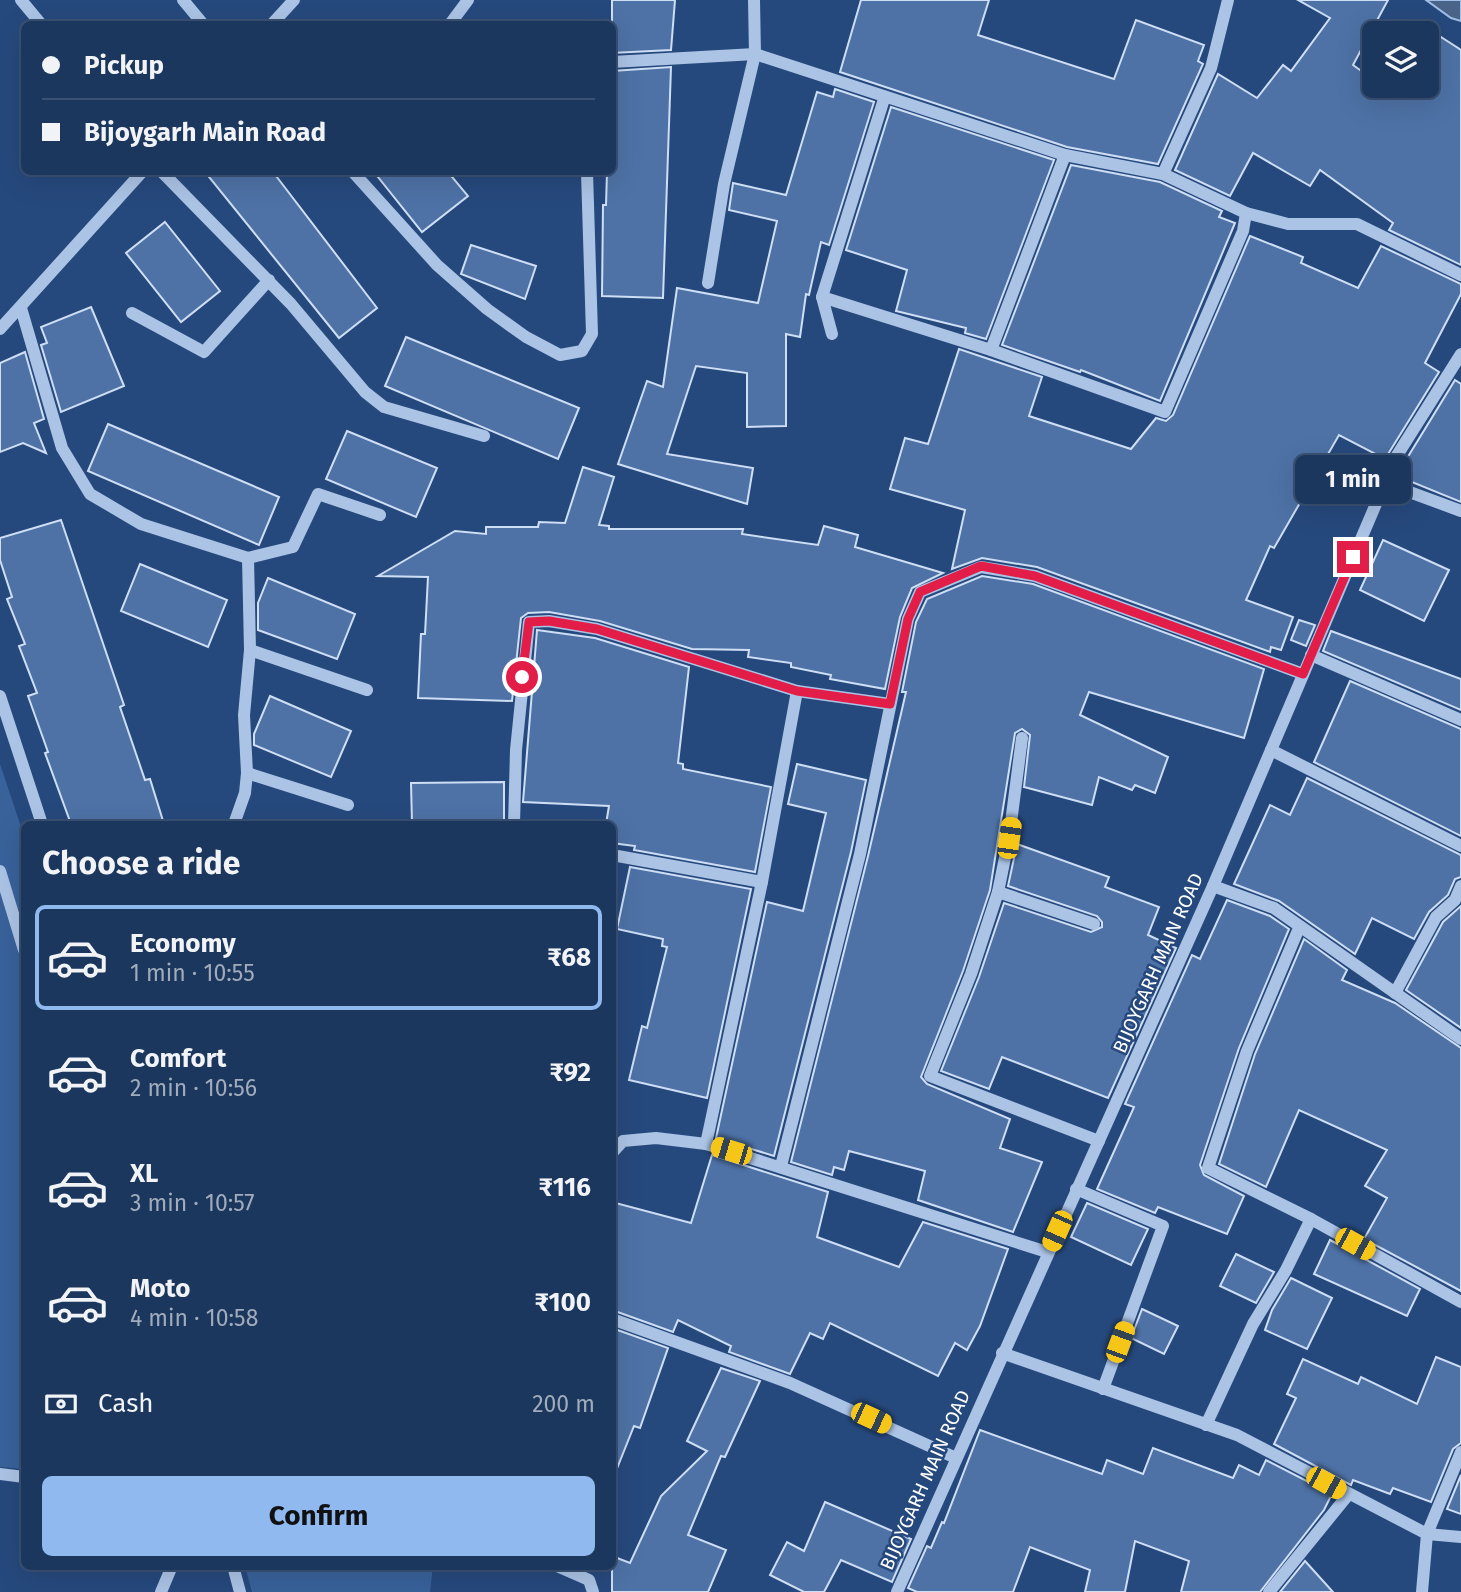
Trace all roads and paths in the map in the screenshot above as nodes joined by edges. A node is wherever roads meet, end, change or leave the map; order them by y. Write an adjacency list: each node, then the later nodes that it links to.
1 (21, 0): 7 (street)
2 (183, 0): 8 (street)
3 (294, 0): 9 (street)
4 (468, 0): 10 (street)
5 (754, 0): 11 (street)
6 (1228, 0): 15 (street)
7 (38, 21)
8 (200, 21)
9 (275, 21)
10 (452, 21)
11 (755, 54): 12 (street); 13 (street); 23 (street)
12 (616, 62)
13 (884, 99): 14 (street); 24 (street)
14 (1065, 155): 15 (street); 29 (street)
15 (1163, 174): 20 (street)
16 (139, 175): 25 (street)
17 (165, 175): 22 (street)
18 (356, 175): 19 (street)
19 (587, 175)
20 (1246, 213): 21 (street); 29 (street)
21 (1461, 275)
22 (269, 280): 26 (street); 31 (street)
23 (708, 283)
24 (822, 297): 28 (street); 29 (street)
25 (21, 308): 27 (street); 35 (street)
26 (132, 313)
27 (0, 329)
28 (832, 334)
29 (990, 350)
30 (1461, 354): 32 (street, BIJOYGARH MAIN ROAD)
31 (484, 436)
32 (1385, 483): 33 (street); 37 (street, BIJOYGARH MAIN ROAD)
33 (1461, 510)
34 (380, 515): 35 (street)
35 (248, 558): 36 (street)
36 (250, 650): 39 (street); 46 (street)
37 (1311, 655): 38 (street, BIJOYGARH MAIN ROAD); 43 (street)
38 (1303, 674): 42 (street); 45 (street, BIJOYGARH MAIN ROAD)
39 (367, 690)
40 (797, 691): 42 (street); 50 (street); 54 (street)
41 (0, 696): 48 (street)
42 (890, 704): 66 (street)
43 (1461, 720)
44 (1022, 738): 57 (street)
45 (1271, 750): 51 (street); 55 (street, BIJOYGARH MAIN ROAD)
46 (247, 773): 47 (street); 49 (street)
47 (348, 806)
48 (41, 821)
49 (235, 821)
50 (514, 821)
51 (1461, 846)
52 (616, 856): 54 (street)
53 (0, 871): 60 (street)
54 (762, 882): 64 (street)
55 (1213, 886): 59 (street); 63 (street, BIJOYGARH MAIN ROAD)
56 (1461, 886): 61 (street)
57 (998, 892): 58 (street); 63 (street)
58 (1094, 924)
59 (1299, 928): 61 (street); 68 (street)
60 (21, 940)
61 (1395, 993): 62 (street)
62 (1461, 1039)
63 (1099, 1142): 67 (street, BIJOYGARH MAIN ROAD)
64 (706, 1144): 65 (street); 66 (street)
65 (616, 1149)
66 (781, 1166): 69 (street)
67 (1076, 1189): 69 (street, BIJOYGARH MAIN ROAD); 73 (street)
68 (1311, 1219): 70 (street); 74 (street)
69 (1047, 1252): 72 (street, BIJOYGARH MAIN ROAD)
70 (1461, 1302)
71 (616, 1320): 76 (street)
72 (1002, 1353): 73 (street); 76 (street, BIJOYGARH MAIN ROAD)
73 (1103, 1389): 74 (street)
74 (1206, 1425): 79 (street)
75 (1461, 1452): 80 (street)
76 (956, 1458): 88 (street, BIJOYGARH MAIN ROAD)
77 (0, 1474): 78 (street)
78 (21, 1477)
79 (1348, 1495): 80 (street); 89 (street)
80 (1427, 1534): 81 (street); 90 (street)
81 (1461, 1537)
82 (170, 1570): 85 (street)
83 (234, 1570): 86 (street)
84 (566, 1570): 87 (street)
85 (161, 1592)
86 (240, 1592)
87 (593, 1592)
88 (897, 1592)
89 (1269, 1592)
90 (1422, 1592)

